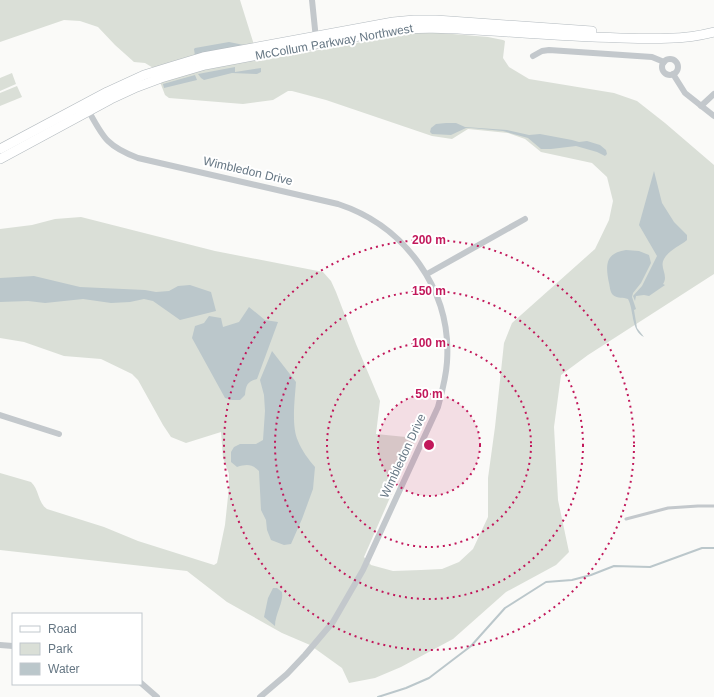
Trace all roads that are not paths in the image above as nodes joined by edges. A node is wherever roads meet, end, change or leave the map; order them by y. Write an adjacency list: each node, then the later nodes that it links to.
1 (312, 0): 4 (street)
2 (714, 27): 4 (street, McCollum Parkway Northwest)
3 (714, 32): 4 (street, McCollum Parkway Northwest)
4 (316, 40): 10 (street, McCollum Parkway Northwest)
5 (533, 56): 6 (street)
6 (664, 62): 7 (street); 7 (street)
7 (673, 74): 9 (street)
8 (714, 94): 9 (street)
9 (701, 106): 11 (street)
10 (87, 107): 12 (street, McCollum Parkway Northwest); 13 (street, McCollum Parkway Northwest); 15 (street, Wimbledon Drive)
11 (714, 116)
12 (0, 150)
13 (0, 159)
14 (525, 219): 15 (street)
15 (427, 274): 24 (street, Wimbledon Drive)
16 (0, 415): 17 (street)
17 (60, 434)
18 (714, 506): 19 (lane)
19 (626, 519)
20 (0, 645): 21 (street)
21 (12, 646)
22 (142, 684): 23 (street)
23 (157, 697)
24 (260, 697)

